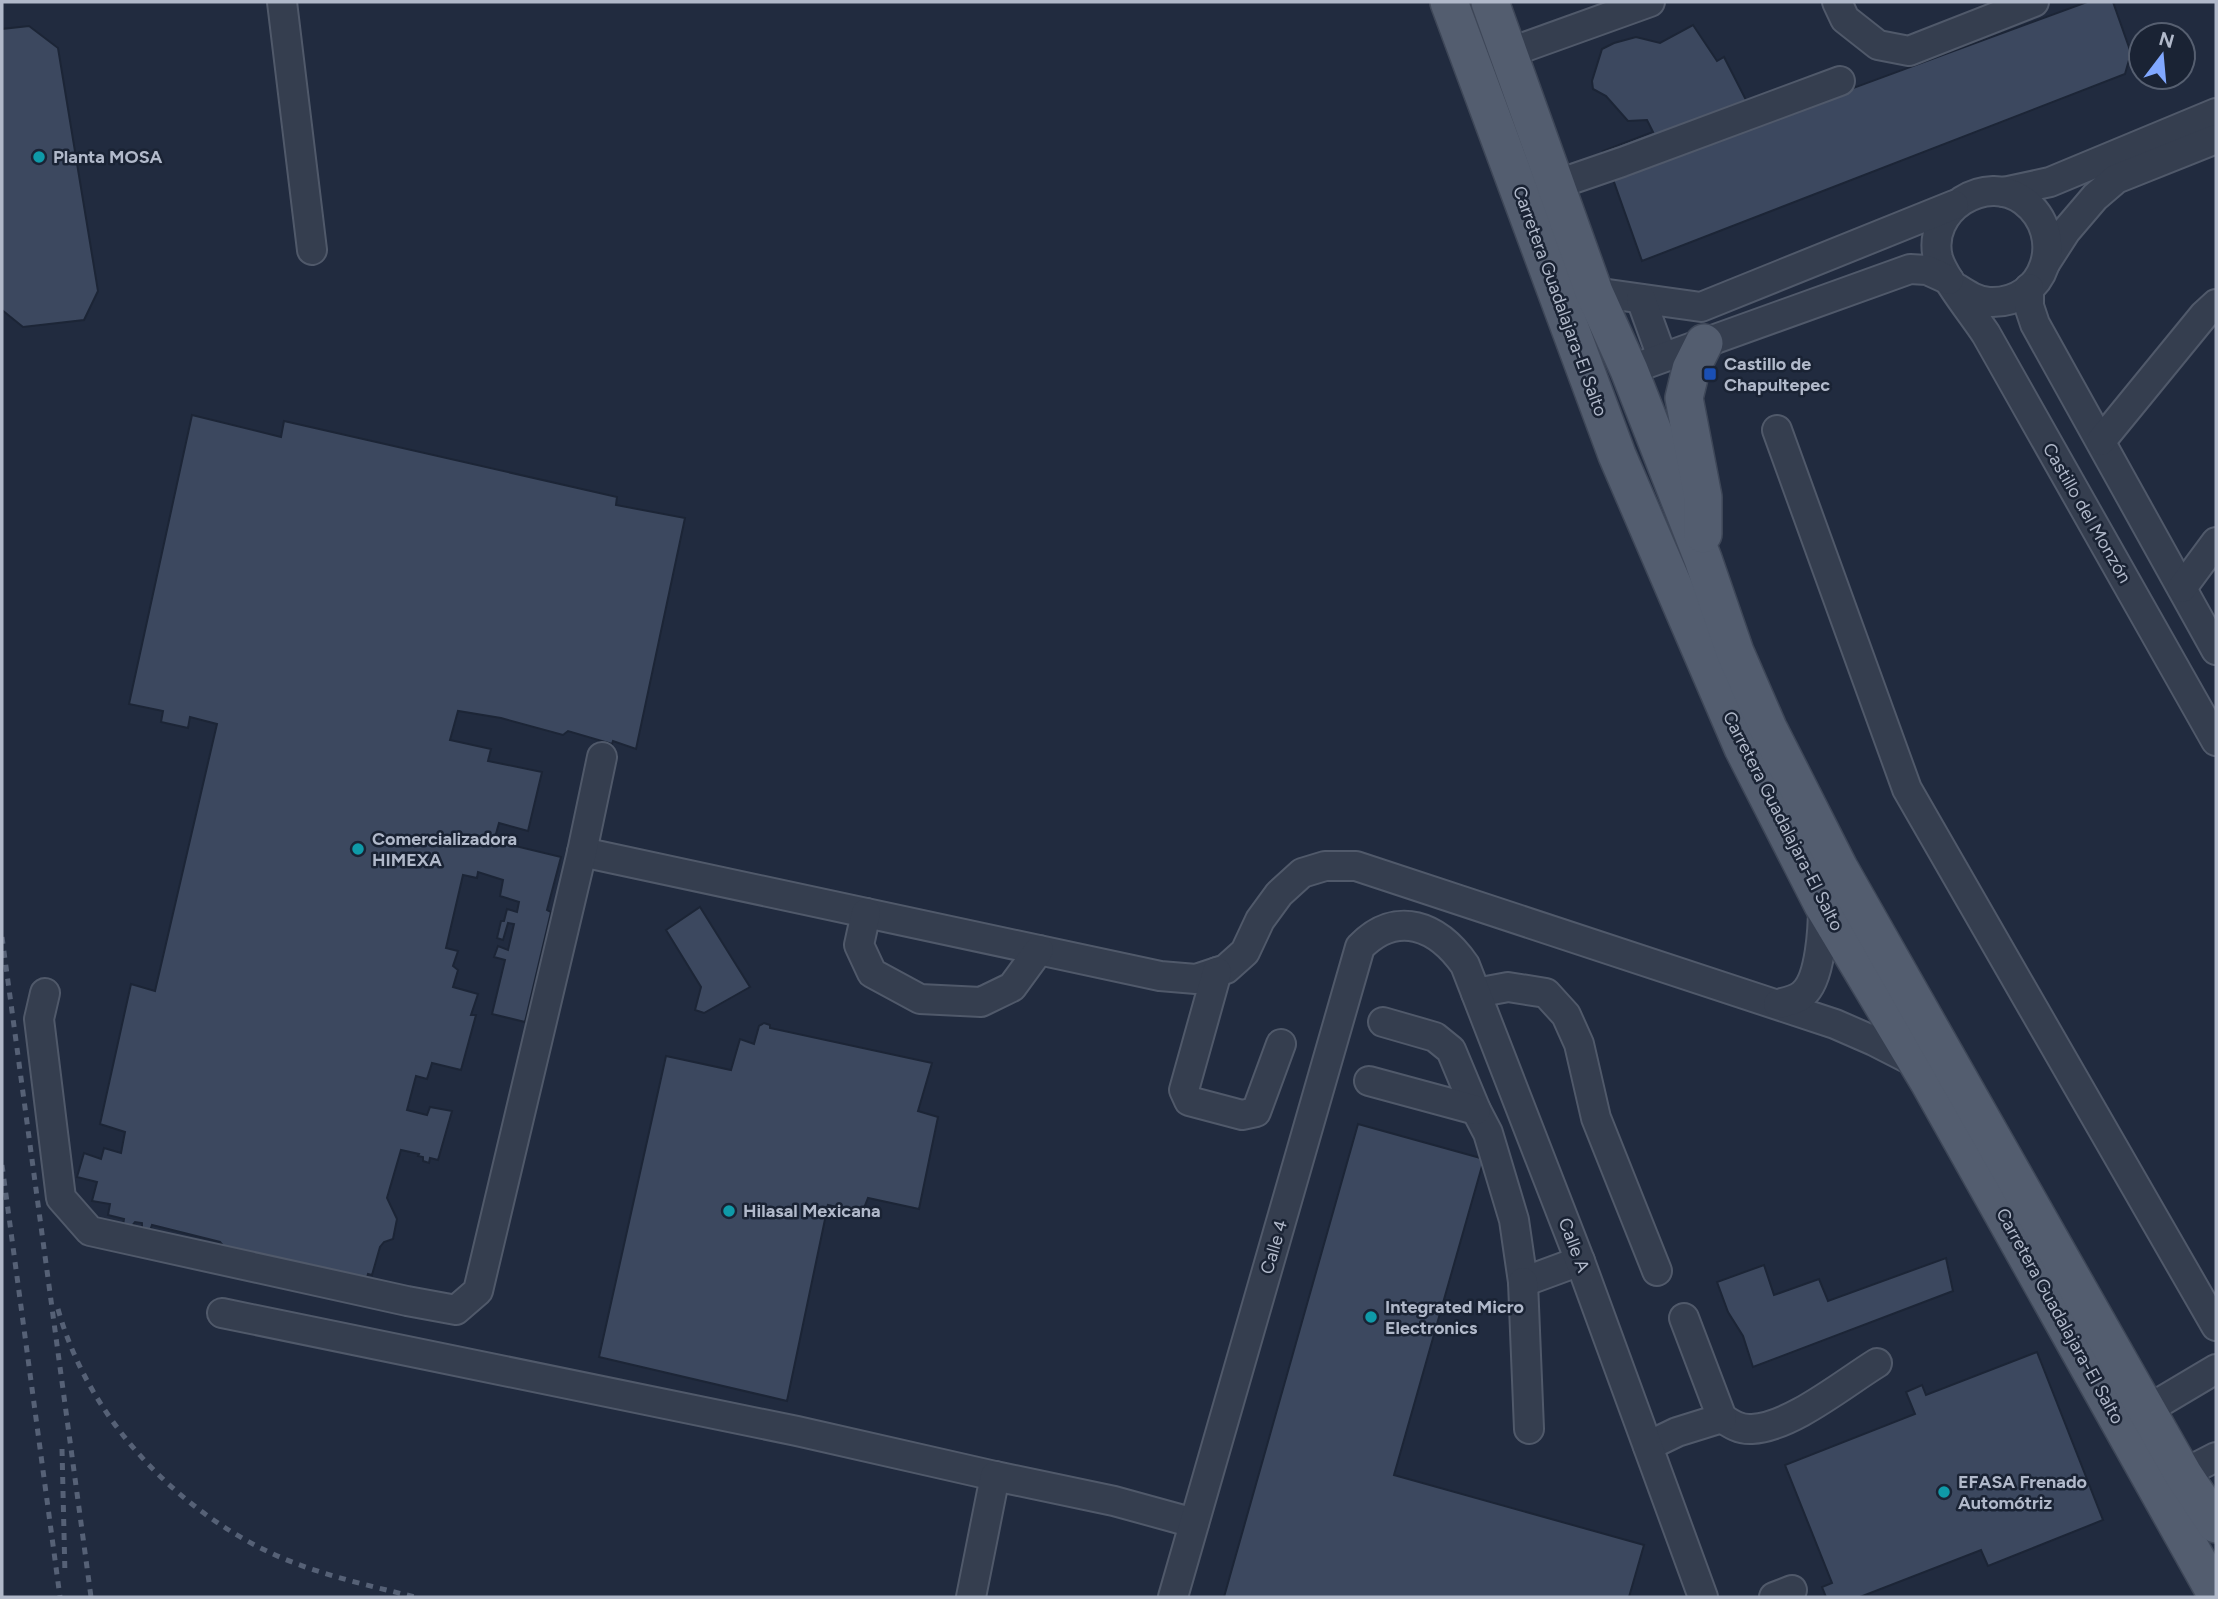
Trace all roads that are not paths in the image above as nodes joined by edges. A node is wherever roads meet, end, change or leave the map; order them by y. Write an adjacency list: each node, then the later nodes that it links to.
1 (282, 2): 14 (street)
2 (1449, 2): 32 (main road, Carretera Guadalajara-El Salto)
3 (1490, 2): 7 (main road, Carretera Guadalajara-El Salto)
4 (1650, 2): 7 (street)
5 (1837, 2): 6 (street)
6 (2034, 2)
7 (1508, 53): 11 (main road, Carretera Guadalajara-El Salto)
8 (1840, 81): 11 (street)
9 (2216, 113): 12 (street)
10 (2216, 139): 15 (street)
11 (1555, 185): 18 (main road, Carretera Guadalajara-El Salto)
12 (2004, 192): 13 (street); 15 (street)
13 (1954, 205): 16 (street); 19 (street)
14 (312, 250)
15 (2046, 262): 17 (street)
16 (1952, 284): 17 (street); 21 (street); 29 (street, Castillo del Monzón)
17 (2029, 288): 24 (street)
18 (1594, 292): 19 (street); 22 (main road, Carretera Guadalajara-El Salto)
19 (1641, 299): 22 (street)
20 (2216, 304): 24 (street)
21 (1704, 343): 22 (street); 26 (main road)
22 (1646, 364): 26 (main road, Carretera Guadalajara-El Salto)
23 (1776, 430): 50 (street)
24 (2101, 440): 27 (street)
25 (2216, 542): 27 (street)
26 (1703, 559): 53 (main road, Carretera Guadalajara-El Salto)
27 (2182, 588): 28 (street)
28 (2216, 650)
29 (2216, 741)
30 (602, 757): 31 (street)
31 (582, 852): 33 (street); 37 (street)
32 (1823, 905): 39 (street); 42 (main road, Carretera Guadalajara-El Salto)
33 (866, 913): 35 (street); 35 (street)
34 (1406, 925): 38 (street, Calle A); 60 (street, Calle 4)
35 (1039, 950): 36 (street)
36 (1217, 972): 39 (street); 41 (street)
37 (45, 993)
38 (1476, 993): 45 (street, Calle A); 46 (street)
39 (1778, 1004): 42 (street)
40 (1383, 1022): 44 (street)
41 (1281, 1044)
42 (1919, 1064): 62 (main road, Carretera Guadalajara-El Salto)
43 (1369, 1081): 44 (street)
44 (1476, 1110): 47 (street)
45 (1580, 1261): 47 (street); 56 (street, Calle A)
46 (1657, 1271)
47 (1522, 1282): 55 (street)
48 (222, 1313): 59 (street)
49 (1684, 1318): 54 (street)
50 (2216, 1326)
51 (1877, 1363): 54 (street)
52 (2216, 1369): 53 (street)
53 (2147, 1410): 58 (main road, Carretera Guadalajara-El Salto)
54 (1721, 1418): 56 (street)
55 (1529, 1429)
56 (1648, 1446): 65 (street, Calle A)
57 (2216, 1457): 58 (street)
58 (2183, 1474): 61 (main road, Carretera Guadalajara-El Salto)
59 (995, 1476): 60 (street); 63 (street)
60 (1194, 1524): 64 (street, Calle 4)
61 (2216, 1524)
62 (2216, 1594)
63 (971, 1597)
64 (1173, 1597)
65 (1703, 1597)

